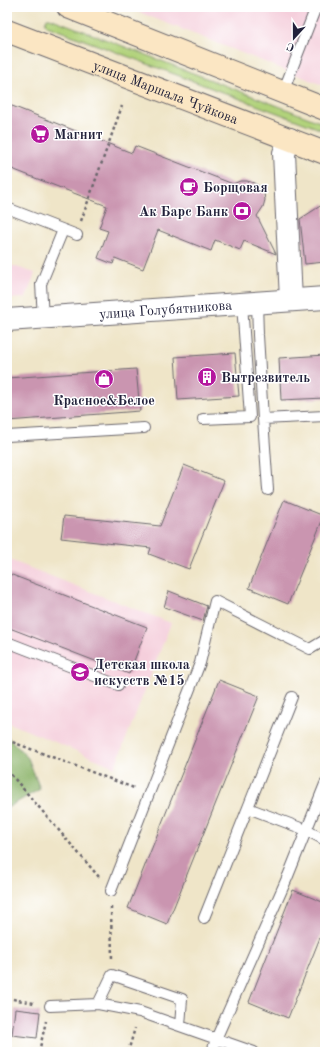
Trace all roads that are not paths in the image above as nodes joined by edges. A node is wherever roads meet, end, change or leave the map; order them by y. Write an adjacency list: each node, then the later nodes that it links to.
1 (68, 7): 4 (main road)
2 (316, 7): 4 (lane)
3 (7, 31): 6 (main road, улица Маршала Чуйкова)
4 (283, 92): 5 (main road)
5 (325, 108)
6 (290, 139): 7 (main road, улица Маршала Чуйкова); 12 (street)
7 (325, 153)
8 (7, 208): 9 (lane)
9 (63, 230): 10 (lane); 14 (lane)
10 (76, 235)
11 (325, 298): 12 (street, улица Голубятникова)
12 (291, 300): 13 (street, улица Голубятникова)
13 (250, 303): 14 (street, улица Голубятникова); 17 (lane); 18 (lane)
14 (44, 318): 15 (street, улица Голубятникова)
15 (7, 320)
16 (325, 416): 18 (lane)
17 (203, 419)
18 (263, 419): 21 (lane)
19 (144, 428): 20 (lane)
20 (7, 436)
21 (268, 490)
22 (325, 640): 30 (lane)
23 (7, 642): 24 (lane)
24 (118, 685)
25 (292, 697): 27 (lane)
26 (325, 784): 28 (lane)
27 (248, 808): 28 (lane); 31 (lane)
28 (306, 830): 29 (lane); 35 (lane)
29 (325, 840)
30 (111, 891)
31 (204, 918)
32 (98, 1004): 33 (lane); 34 (lane); 34 (lane)
33 (50, 1006)
34 (180, 1026): 35 (lane)
35 (216, 1039): 36 (lane); 37 (lane)
36 (212, 1052)
37 (254, 1052)

